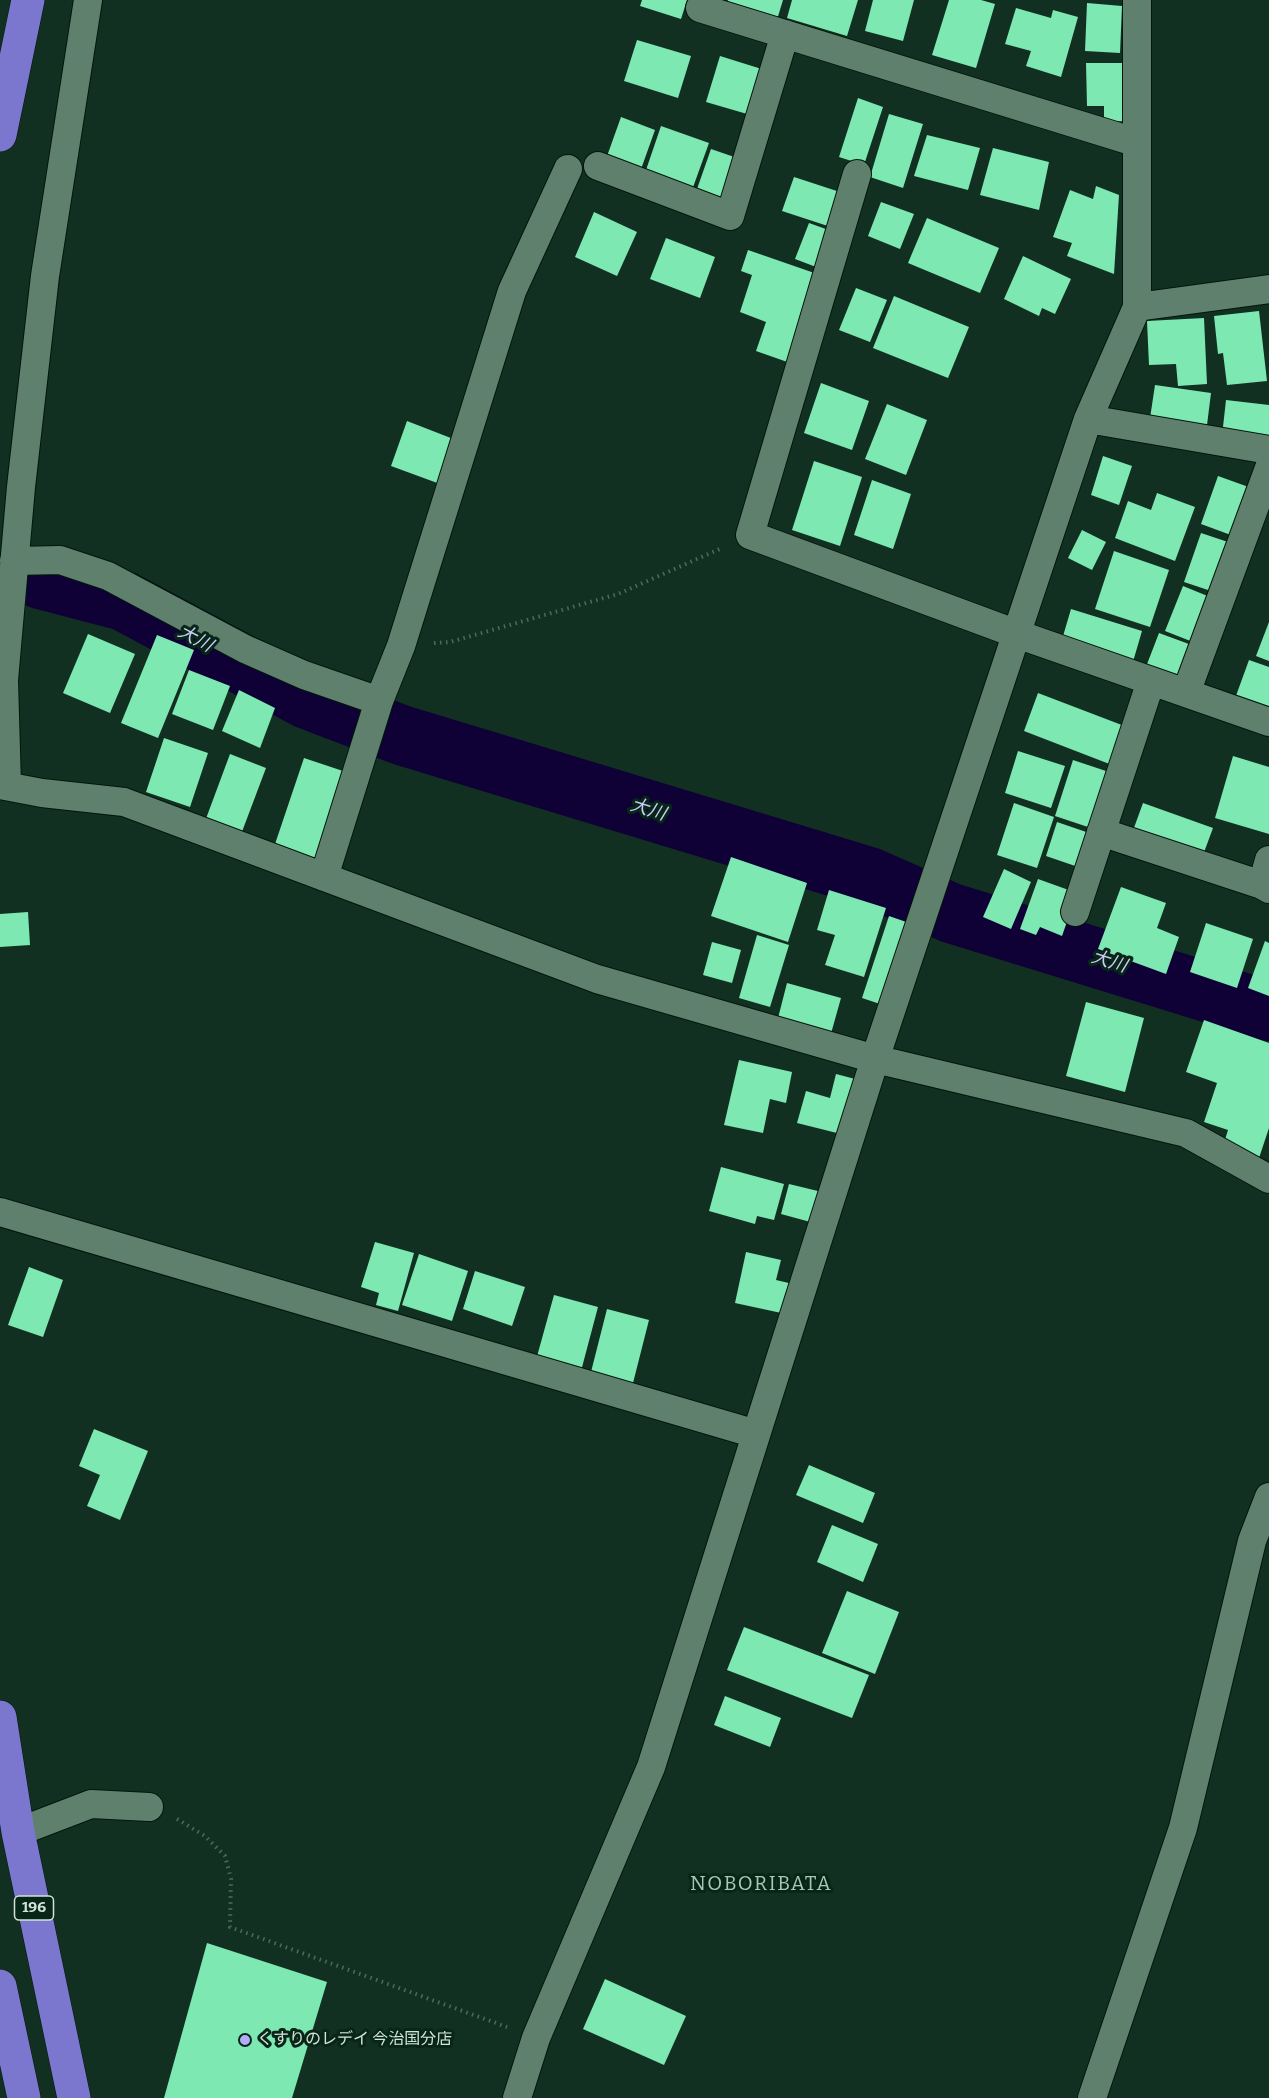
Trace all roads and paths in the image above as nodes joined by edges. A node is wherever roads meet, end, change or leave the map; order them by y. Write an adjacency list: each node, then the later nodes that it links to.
1 (28, 0): 6 (highway)
2 (88, 0): 17 (street)
3 (1137, 0): 7 (street)
4 (700, 8): 5 (street)
5 (785, 34): 7 (street); 8 (street)
6 (0, 135)
7 (1135, 142): 12 (street)
8 (598, 166)
9 (568, 169): 19 (street)
10 (857, 174): 16 (street)
11 (1269, 289): 12 (street)
12 (1137, 306): 13 (street)
13 (1088, 419): 14 (street); 18 (street)
14 (1269, 450)
15 (1269, 468): 21 (street)
16 (750, 535): 18 (street); 19 (path)
17 (14, 561): 22 (street); 24 (street)
18 (1017, 634): 20 (street); 29 (street)
19 (401, 646): 22 (street)
20 (1151, 681): 21 (street); 25 (street)
21 (1186, 693): 23 (street)
22 (379, 700): 26 (street)
23 (1269, 722)
24 (3, 786): 26 (street)
25 (1101, 832): 27 (street); 28 (street)
26 (324, 877): 29 (street)
27 (1267, 878)
28 (1075, 912)
29 (875, 1059): 30 (street); 32 (street)
30 (1269, 1179)
31 (0, 1212): 32 (street)
32 (756, 1434): 38 (street)
33 (1269, 1497): 42 (street)
34 (0, 1717): 36 (highway, 196)
35 (149, 1807): 36 (street); 38 (path)
36 (18, 1832): 40 (highway, 196)
37 (0, 1986): 39 (highway)
38 (536, 2037): 41 (street)
39 (24, 2098)
40 (74, 2098)
41 (517, 2098)
42 (1092, 2098)

